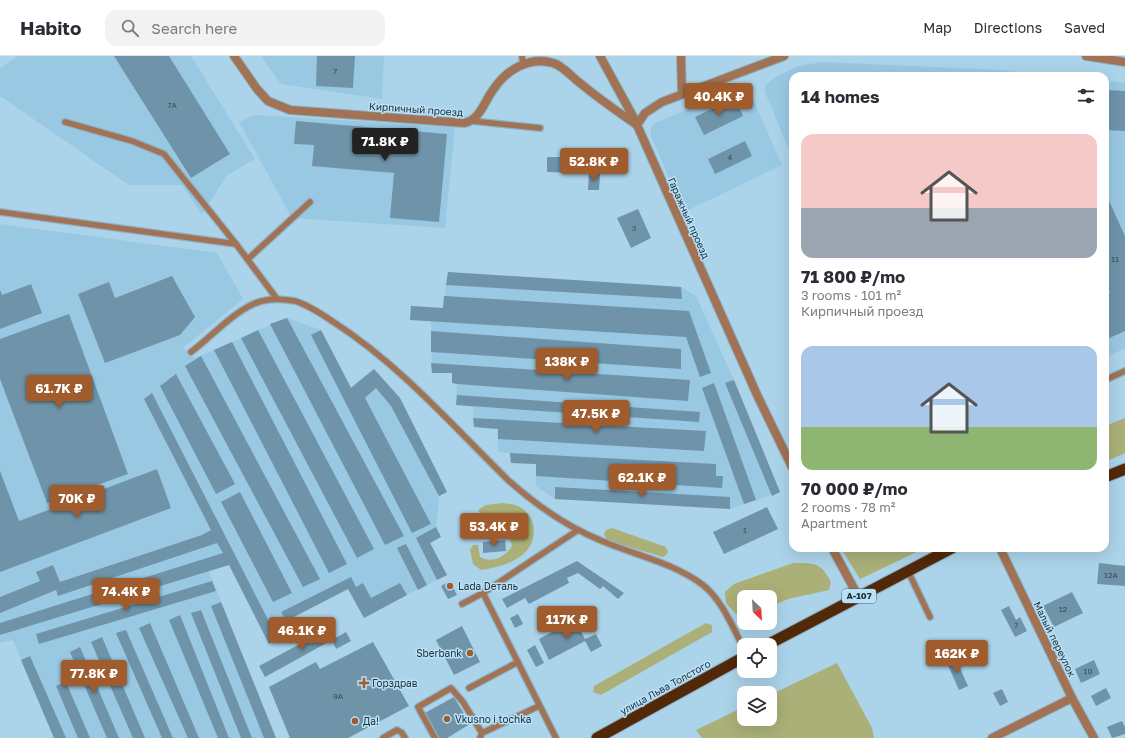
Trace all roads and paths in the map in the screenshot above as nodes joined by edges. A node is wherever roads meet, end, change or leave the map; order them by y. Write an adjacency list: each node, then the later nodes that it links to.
1 (234, 56): 9 (street, Кирпичный проезд)
2 (600, 56): 11 (street, Гаражный проезд)
3 (681, 56): 8 (street)
4 (784, 56): 8 (street)
5 (1086, 56): 7 (street)
6 (522, 60): 9 (street, Кирпичный проезд); 11 (street, Кирпичный проезд)
7 (1125, 62)
8 (682, 94): 11 (street)
9 (472, 121): 12 (lane)
10 (65, 122): 15 (lane)
11 (637, 125): 21 (street, Гаражный проезд)
12 (540, 128)
13 (310, 202): 16 (lane)
14 (0, 212): 15 (lane)
15 (236, 244): 16 (lane)
16 (248, 259): 17 (lane)
17 (277, 299): 18 (lane); 24 (lane)
18 (191, 352)
19 (1125, 371): 20 (lane)
20 (1109, 378)
21 (789, 461)
22 (1125, 469): 23 (highway)
23 (1109, 475)
24 (578, 530): 29 (lane); 33 (lane)
25 (834, 552): 30 (street)
26 (944, 552): 28 (highway, А-107)
27 (1002, 552): 38 (street, Малый переулок)
28 (908, 571): 30 (highway, А-107); 32 (lane)
29 (483, 593): 31 (lane); 36 (lane)
30 (858, 596): 34 (highway, А-107)
31 (462, 604)
32 (930, 617)
33 (738, 638)
34 (777, 640)
35 (737, 661): 45 (highway, улица Льва Толстого)
36 (518, 662): 37 (lane); 39 (lane)
37 (469, 688)
38 (1072, 698): 46 (street); 47 (street, Малый переулок)
39 (540, 706): 40 (lane); 44 (lane)
40 (481, 736): 43 (lane)
41 (383, 738): 42 (lane)
42 (405, 738)
43 (435, 738)
44 (556, 738)
45 (597, 738)
46 (992, 738)
47 (1094, 738)

